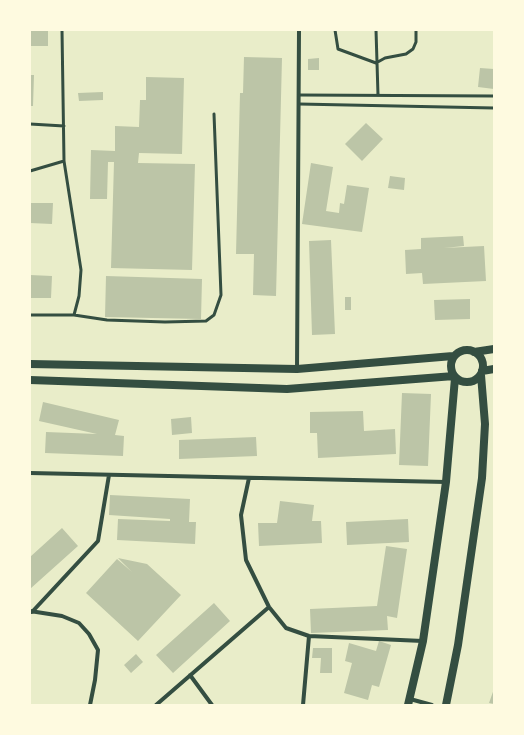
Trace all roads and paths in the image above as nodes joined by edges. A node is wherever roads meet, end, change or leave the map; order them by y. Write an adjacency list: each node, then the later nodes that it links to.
1 (62, 30): 14 (lane)
2 (300, 30): 7 (street)
3 (335, 30): 6 (lane)
4 (376, 30): 6 (lane)
5 (416, 30): 6 (lane)
6 (376, 63): 8 (lane)
7 (299, 95): 8 (lane); 10 (street)
8 (378, 95): 9 (lane)
9 (494, 96)
10 (299, 104): 11 (lane); 23 (street)
11 (494, 108)
12 (214, 114): 18 (lane)
13 (30, 124): 14 (lane)
14 (64, 126): 15 (lane)
15 (64, 161): 16 (lane); 18 (lane)
16 (30, 171)
17 (30, 315): 18 (lane)
18 (74, 315)
19 (494, 349): 20 (main road)
20 (474, 352): 21 (main road); 25 (main road)
21 (454, 356): 23 (main road); 26 (main road)
22 (30, 364): 23 (main road)
23 (297, 369)
24 (494, 369): 25 (main road)
25 (482, 373): 26 (main road); 43 (main road)
26 (454, 377): 27 (main road); 31 (main road)
27 (30, 380)
28 (30, 473): 29 (street)
29 (109, 475): 30 (street); 33 (street)
30 (249, 478): 31 (street); 32 (street)
31 (446, 482): 35 (main road)
32 (269, 607): 34 (street); 36 (street)
33 (31, 611): 38 (street)
34 (309, 636): 35 (street); 41 (street)
35 (423, 641): 37 (main road)
36 (190, 675): 39 (street); 40 (street)
37 (408, 702): 42 (street)
38 (90, 705)
39 (156, 705)
40 (212, 705)
41 (303, 705)
42 (432, 705)
43 (446, 705)

